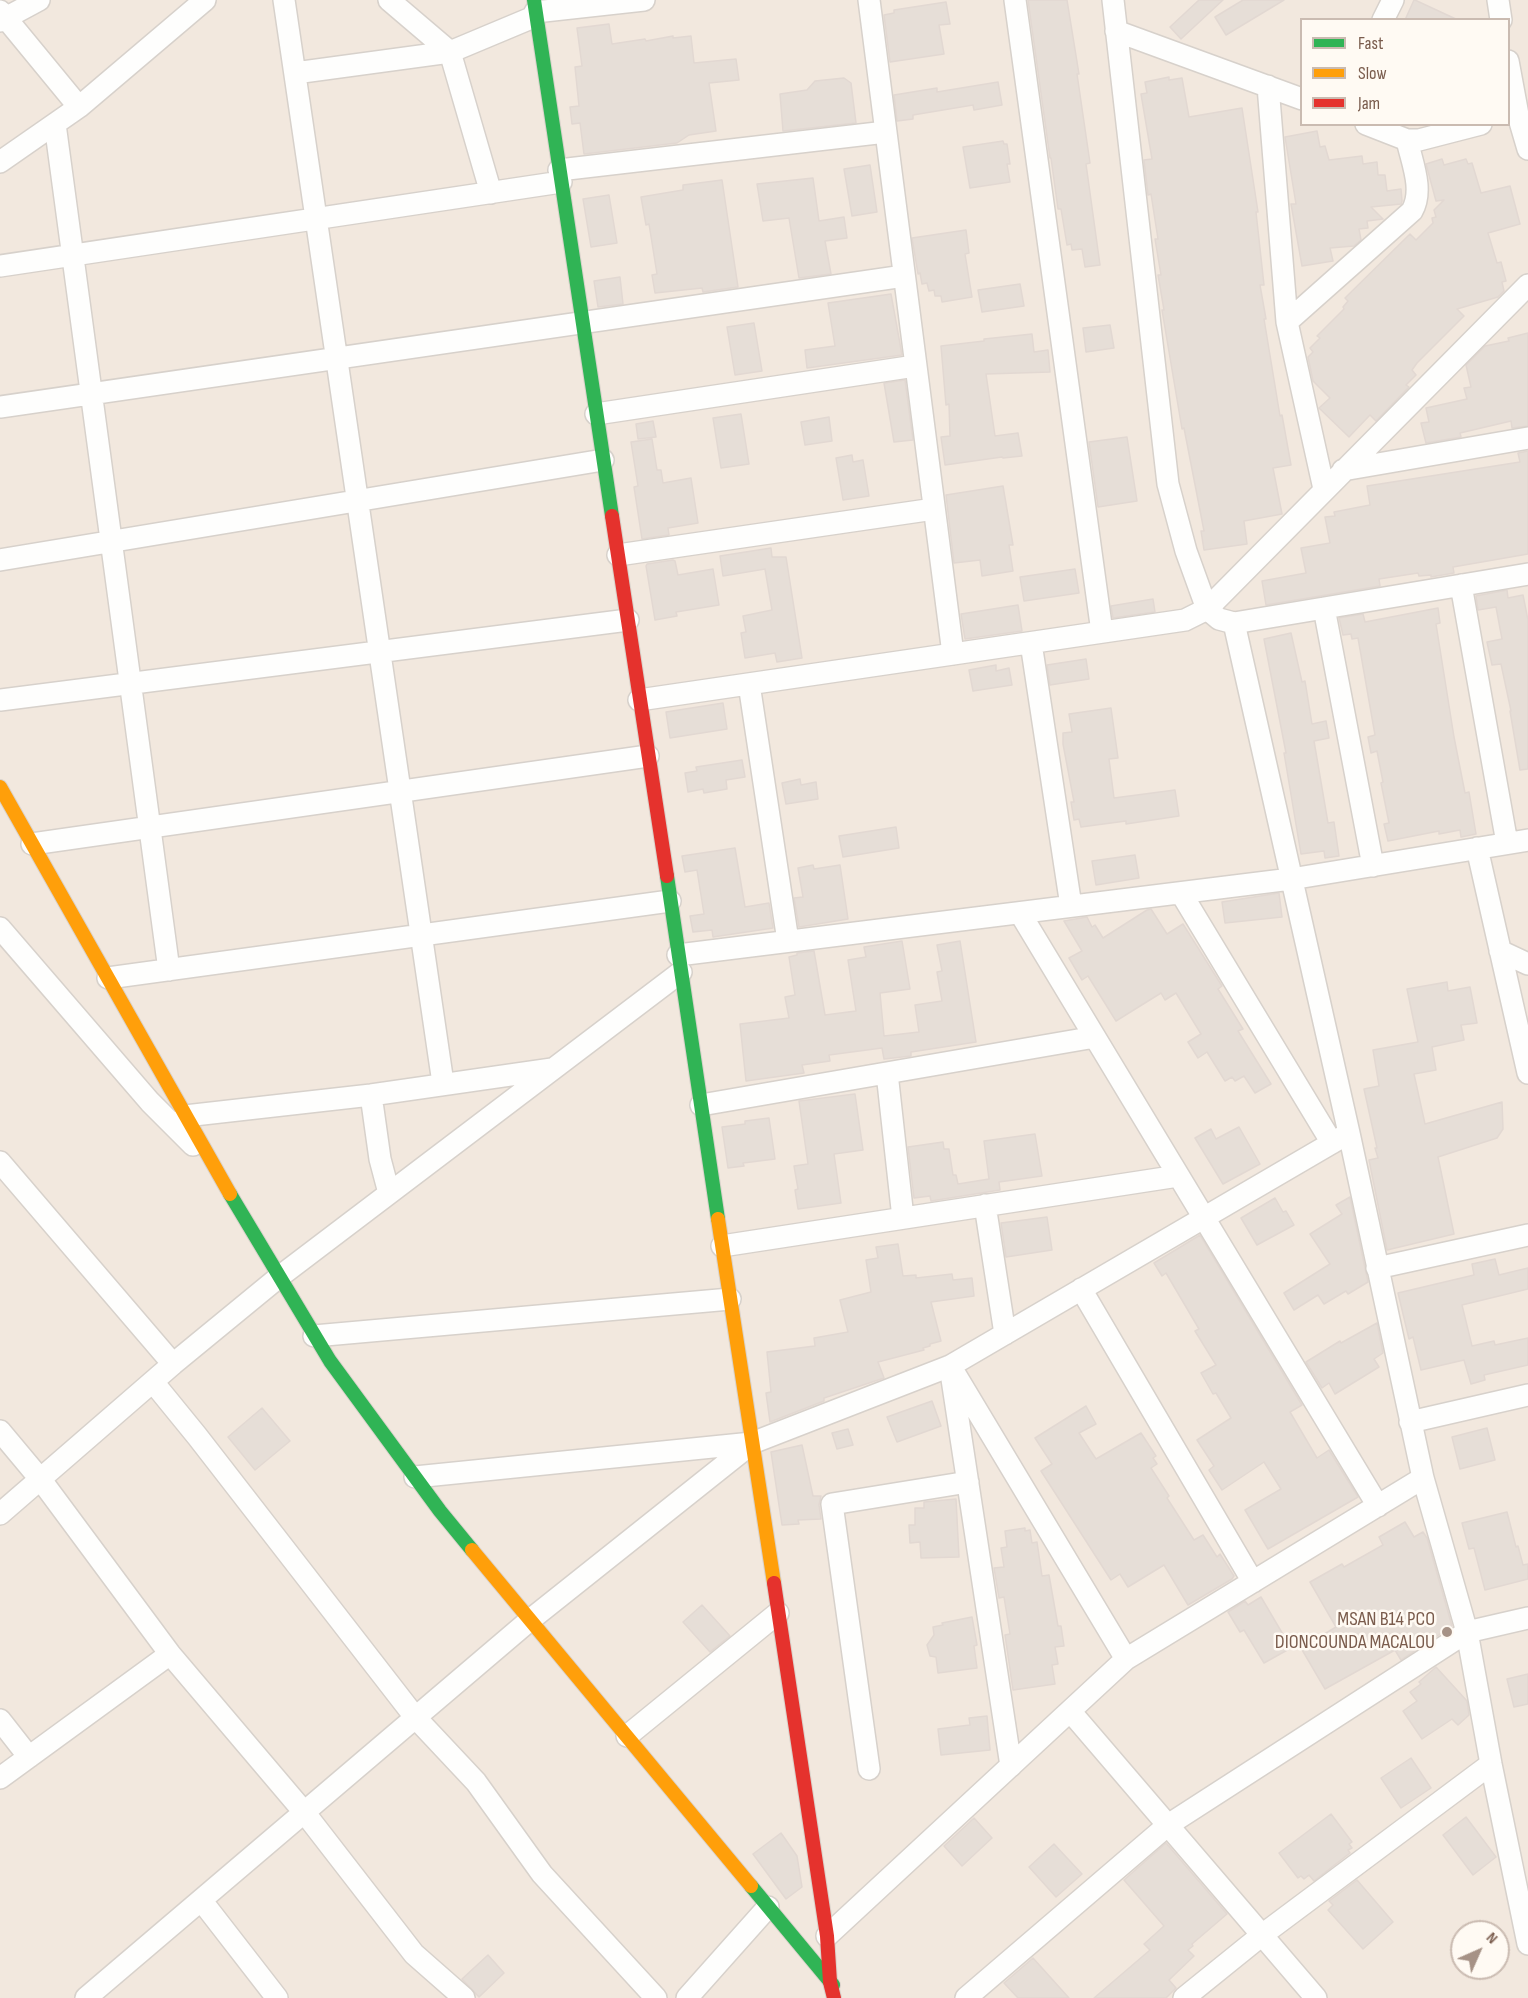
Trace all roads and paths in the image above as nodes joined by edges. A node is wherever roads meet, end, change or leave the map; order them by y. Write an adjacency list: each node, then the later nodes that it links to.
1 (39, 0): 12 (street)
2 (205, 0): 21 (street)
3 (284, 0): 17 (street)
4 (389, 0): 16 (street)
5 (644, 0): 11 (street)
6 (869, 0): 26 (street)
7 (1015, 0): 59 (street)
8 (1113, 0): 15 (street)
9 (1393, 0): 13 (street)
10 (1498, 0): 14 (street)
11 (535, 9): 16 (street); 30 (street)
12 (2, 17): 21 (street)
13 (1384, 18)
14 (1501, 18)
15 (1116, 31): 19 (street); 56 (street)
16 (450, 52): 17 (street); 31 (street)
17 (295, 73): 32 (street)
18 (1510, 75): 22 (street)
19 (1268, 86): 20 (street); 37 (street)
20 (1300, 98)
21 (78, 107): 23 (street)
22 (1513, 116): 28 (street)
23 (55, 124): 29 (street); 33 (street)
24 (1371, 126): 27 (street)
25 (1473, 126): 27 (street)
26 (886, 132): 30 (street); 35 (street)
27 (1407, 140): 37 (street)
28 (1528, 149)
29 (0, 162)
30 (560, 176): 31 (street); 38 (street)
31 (491, 193): 32 (street)
32 (316, 219): 33 (street); 39 (street)
33 (72, 255): 34 (street); 41 (street)
34 (0, 266)
35 (904, 276): 38 (street); 40 (street)
36 (1528, 285): 46 (street)
37 (1287, 322): 47 (street)
38 (583, 323): 39 (street); 43 (street)
39 (337, 359): 41 (street); 48 (street)
40 (915, 366): 43 (street); 49 (street)
41 (91, 394): 42 (street); 50 (street)
42 (0, 407)
43 (596, 414): 45 (street)
44 (1528, 438): 46 (street)
45 (603, 460): 48 (street); 51 (street)
46 (1343, 470): 47 (street)
47 (1324, 489): 56 (street)
48 (358, 501): 50 (street); 61 (street)
49 (934, 509): 51 (street); 62 (street)
50 (111, 542): 52 (street); 63 (street)
51 (618, 555): 57 (street)
52 (0, 560)
53 (1528, 574): 54 (street)
54 (1461, 585): 55 (street); 71 (street)
55 (1324, 608): 58 (street); 74 (street)
56 (1207, 609): 58 (street); 59 (street)
57 (628, 620): 61 (street); 66 (street)
58 (1234, 623): 75 (street)
59 (1102, 632): 60 (street)
60 (1031, 643): 62 (street); 78 (street)
61 (380, 652): 63 (street); 69 (street)
62 (952, 654): 64 (street)
63 (130, 684): 65 (street); 70 (street)
64 (749, 684): 66 (street); 82 (street)
65 (0, 700)
66 (639, 700): 67 (street)
67 (648, 756): 69 (street); 77 (street)
68 (0, 787): 72 (street)
69 (400, 792): 70 (street); 81 (street)
70 (150, 828): 72 (street); 86 (street)
71 (1518, 842): 73 (street)
72 (32, 844): 87 (street)
73 (1477, 848): 74 (street); 83 (street)
74 (1373, 866): 75 (street)
75 (1291, 879): 76 (street); 96 (street)
76 (1181, 893): 78 (street); 96 (street)
77 (670, 901): 81 (street); 84 (street)
78 (1071, 906): 79 (street)
79 (1020, 913): 82 (street); 88 (street)
80 (0, 928): 98 (street)
81 (421, 935): 86 (street); 92 (street)
82 (788, 941): 84 (street)
83 (1500, 951): 85 (street); 91 (street)
84 (679, 964): 89 (street); 94 (street)
85 (1528, 964)
86 (169, 970): 87 (street)
87 (108, 978): 95 (street)
88 (1095, 1037): 90 (street); 99 (street)
89 (553, 1068): 92 (street); 100 (street)
90 (887, 1073): 94 (street); 102 (street)
91 (1528, 1073)
92 (443, 1083): 93 (street)
93 (370, 1095): 95 (street); 100 (street)
94 (701, 1105): 105 (street)
95 (185, 1116): 98 (street)
96 (1340, 1138): 103 (street); 106 (street)
97 (0, 1162): 112 (street)
98 (212, 1164): 107 (street)
99 (1178, 1176): 101 (street); 103 (street)
100 (389, 1193): 107 (street)
101 (985, 1205): 102 (street); 110 (street)
102 (903, 1218): 105 (street)
103 (1204, 1218): 108 (street); 123 (street)
104 (1528, 1235): 106 (street)
105 (722, 1246): 109 (street)
106 (1377, 1268): 116 (street)
107 (279, 1277): 111 (street); 112 (street)
108 (1081, 1289): 110 (street); 125 (street)
109 (730, 1299): 111 (street); 118 (street)
110 (1005, 1334): 113 (street)
111 (314, 1336): 119 (street)
112 (173, 1364): 114 (street)
113 (950, 1366): 118 (street); 122 (street); 131 (street)
114 (153, 1382): 121 (street); 133 (street)
115 (1528, 1395): 116 (street)
116 (1410, 1422): 120 (street)
117 (0, 1431): 121 (street)
118 (752, 1443): 119 (street); 126 (street); 128 (street)
119 (415, 1477): 128 (street)
120 (1423, 1478): 123 (street); 129 (street)
121 (41, 1480): 124 (street); 130 (street)
122 (968, 1482): 138 (street); 139 (street)
123 (1378, 1506): 125 (street)
124 (0, 1514)
125 (1253, 1582): 131 (street)
126 (778, 1613): 135 (street); 146 (street)
127 (1528, 1618): 129 (street)
128 (530, 1620): 133 (street); 135 (street)
129 (1467, 1632): 137 (street); 142 (street)
130 (170, 1654): 136 (street); 141 (street)
131 (1126, 1659): 132 (street)
132 (1070, 1711): 138 (street); 142 (street)
133 (415, 1717): 141 (street); 152 (street)
134 (0, 1720): 136 (street)
135 (627, 1736): 144 (street)
136 (29, 1757): 140 (street)
137 (1491, 1764): 145 (street); 147 (street)
138 (1011, 1766): 146 (street)
139 (869, 1769)
140 (0, 1778)
141 (304, 1812): 143 (street); 151 (street)
142 (1168, 1825): 145 (street); 156 (street)
143 (201, 1900): 149 (street); 150 (street)
144 (768, 1907): 148 (street); 153 (street)
145 (1262, 1935): 157 (street); 158 (street)
146 (826, 1936): 148 (street)
147 (1528, 1944)
148 (830, 1982): 154 (street); 155 (street)
149 (86, 1998)
150 (277, 1998)
151 (464, 1998)
152 (656, 1998)
153 (687, 1998)
154 (834, 1998)
155 (844, 1998)
156 (966, 1998)
157 (1184, 1998)
158 (1316, 1998)

